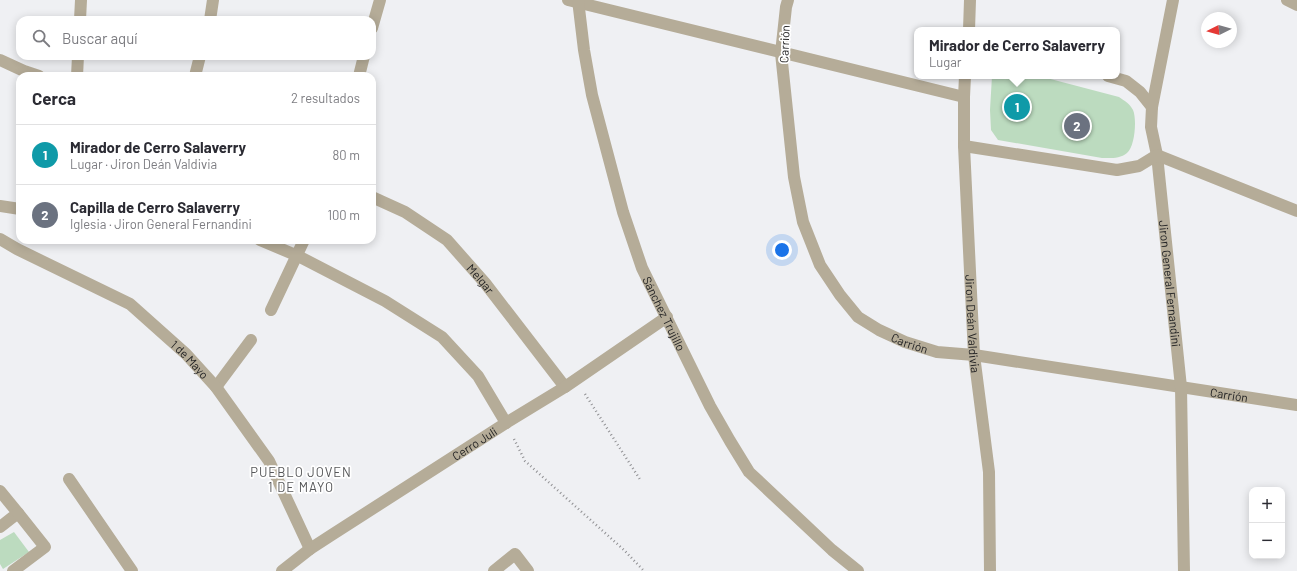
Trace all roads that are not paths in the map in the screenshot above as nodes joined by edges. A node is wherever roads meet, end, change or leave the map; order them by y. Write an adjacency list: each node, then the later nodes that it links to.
1 (81, 0): 10 (street)
2 (213, 0): 11 (street)
3 (380, 0): 12 (street)
4 (788, 0): 14 (street, Carrión)
5 (970, 0): 13 (street)
6 (1172, 0): 26 (street, Jiron General Fernandini)
7 (1287, 0): 9 (street)
8 (575, 1): 14 (street); 38 (street, Sánchez Trujillo)
9 (1297, 5)
10 (80, 16)
11 (211, 16)
12 (375, 16)
13 (969, 27)
14 (781, 52): 25 (street); 40 (street, Carrión)
15 (0, 60): 19 (street)
16 (78, 60): 20 (street)
17 (199, 60): 21 (street)
18 (363, 60): 22 (street)
19 (29, 72)
20 (77, 72)
21 (195, 72)
22 (360, 72)
23 (966, 79): 25 (street, Jiron Deán Valdivia)
24 (1119, 79): 26 (street)
25 (964, 97): 27 (street, Jiron Deán Valdivia)
26 (1152, 106): 28 (street, Jiron General Fernandini)
27 (964, 146): 28 (street); 40 (street, Jiron Deán Valdivia)
28 (1158, 154): 32 (street); 43 (street, Jiron General Fernandini)
29 (376, 199): 42 (street, Melgar)
30 (0, 206): 31 (street)
31 (16, 208)
32 (1297, 210)
33 (0, 239): 41 (street, 1 de Mayo)
34 (270, 244): 36 (street)
35 (302, 244): 36 (street)
36 (298, 256): 37 (street); 45 (street)
37 (271, 310)
38 (667, 317): 42 (street, Cerro Juli); 56 (street, Sánchez Trujillo)
39 (251, 340): 41 (street)
40 (974, 355): 43 (street, Carrión); 57 (street, Jiron Deán Valdivia)
41 (216, 387): 50 (street, 1 de Mayo)
42 (565, 387): 45 (street, Cerro Juli)
43 (1181, 387): 44 (street, Carrión); 58 (street, Jiron General Fernandini)
44 (1297, 405)
45 (506, 423): 50 (street, Cerro Juli)
46 (69, 479): 52 (street)
47 (0, 491): 48 (street)
48 (18, 513): 49 (street); 51 (street)
49 (0, 528)
50 (310, 549): 53 (street, Cerro Juli)
51 (13, 571)
52 (132, 571)
53 (282, 571)
54 (494, 571): 55 (street)
55 (528, 571)
56 (858, 571)
57 (990, 571)
58 (1184, 571)

